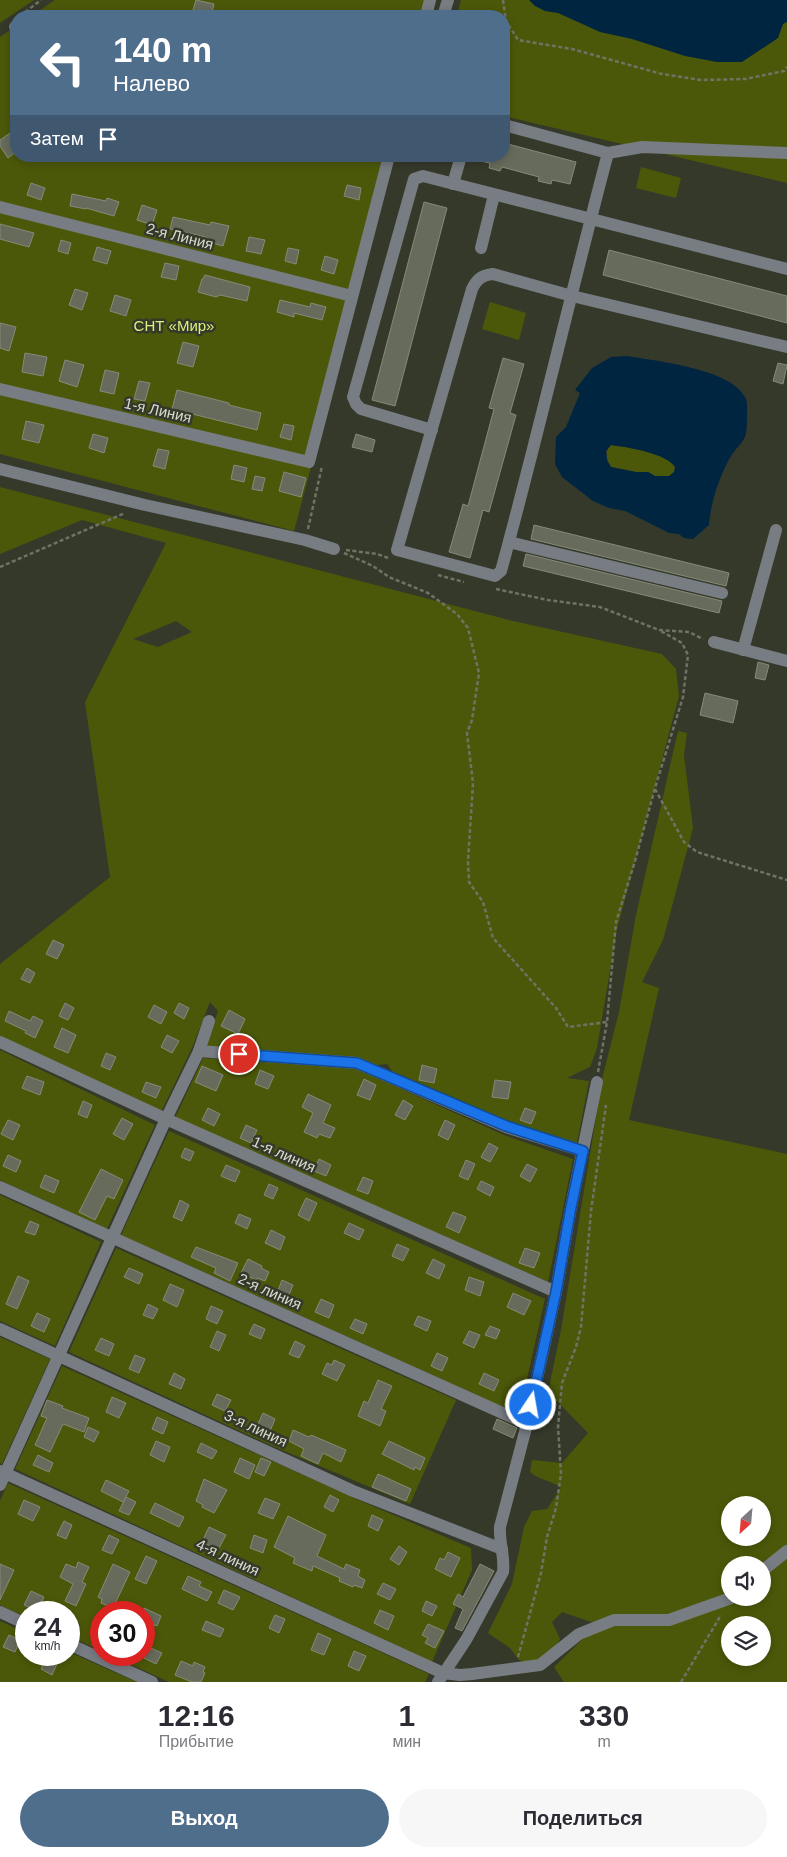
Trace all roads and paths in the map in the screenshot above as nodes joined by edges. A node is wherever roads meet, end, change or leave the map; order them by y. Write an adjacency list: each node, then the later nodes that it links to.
1 (41, 0): 2 (path)
2 (31, 10)
3 (510, 27): 4 (path)
4 (787, 67)
5 (510, 127): 6 (street)
6 (608, 153): 7 (street); 13 (street)
7 (787, 153)
8 (387, 162): 16 (street)
9 (459, 162): 10 (street)
10 (453, 184): 11 (street); 20 (street)
11 (494, 195): 13 (street); 14 (street)
12 (0, 207): 16 (street, 2-я Линия)
13 (590, 220): 15 (street); 17 (street)
14 (480, 248)
15 (787, 269)
16 (352, 296): 19 (street, 1-я Линия)
17 (572, 296): 18 (street); 20 (street); 26 (street)
18 (787, 347)
19 (0, 389)
20 (432, 430): 26 (street)
21 (323, 460): 25 (path)
22 (0, 469): 23 (street)
23 (145, 505): 25 (street); 29 (path)
24 (776, 530): 36 (street)
25 (305, 540): 27 (street)
26 (509, 542): 33 (street)
27 (334, 549): 28 (path); 41 (path)
28 (396, 560)
29 (0, 567)
30 (432, 573): 31 (path)
31 (467, 583)
32 (494, 588): 34 (path)
33 (722, 593)
34 (659, 630): 35 (path); 38 (path)
35 (714, 642): 36 (street)
36 (743, 650): 37 (street)
37 (787, 661)
38 (655, 788): 39 (path); 41 (path)
39 (787, 880)
40 (209, 1021): 43 (street)
41 (608, 1022): 44 (path)
42 (0, 1042): 47 (street, 1-я линия)
43 (199, 1051): 47 (street); 48 (street)
44 (599, 1068): 45 (path); 45 (path)
45 (599, 1078): 48 (street)
46 (606, 1099): 64 (path)
47 (166, 1119): 50 (street); 51 (street, 1-я линия)
48 (583, 1151): 51 (street)
49 (0, 1187): 50 (street, 2-я линия)
50 (112, 1238): 53 (street); 54 (street, 2-я линия)
51 (556, 1292): 54 (street)
52 (0, 1328): 53 (street, 3-я линия)
53 (59, 1355): 55 (street); 56 (street, 3-я линия)
54 (527, 1424): 56 (street)
55 (2, 1476): 65 (street, 4-я линия)
56 (502, 1549): 65 (street)
57 (787, 1551): 58 (street)
58 (771, 1564)
59 (721, 1602): 64 (street)
60 (726, 1606): 67 (path)
61 (0, 1612): 62 (street)
62 (15, 1619)
63 (80, 1649): 66 (street)
64 (513, 1670): 65 (street)
65 (440, 1678)
66 (152, 1682)
67 (681, 1682)

